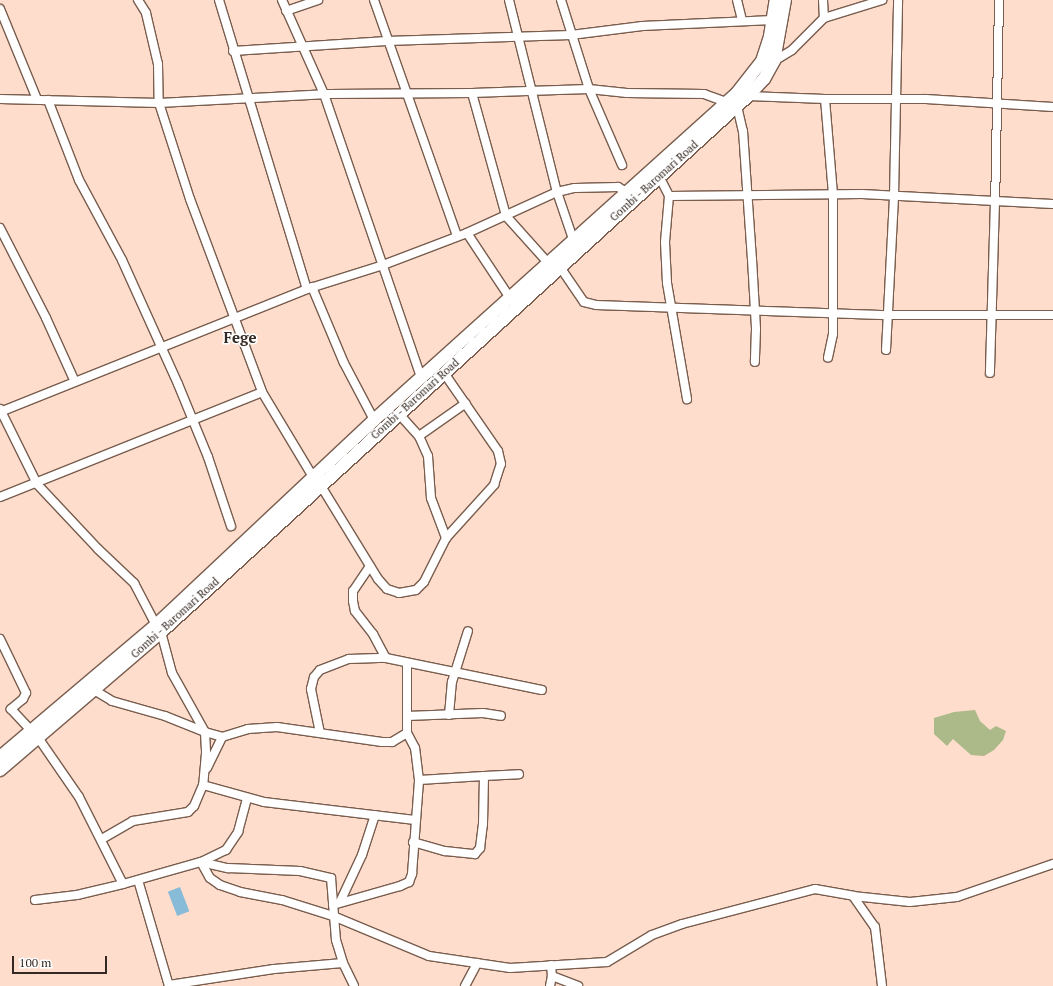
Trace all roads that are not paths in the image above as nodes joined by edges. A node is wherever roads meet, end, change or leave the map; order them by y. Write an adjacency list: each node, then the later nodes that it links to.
1 (138, 0): 38 (street)
2 (219, 0): 24 (street)
3 (282, 0): 16 (street)
4 (318, 0): 16 (street)
5 (374, 0): 22 (street)
6 (509, 0): 21 (street)
7 (561, 0): 20 (street)
8 (737, 0): 18 (street)
9 (776, 0): 19 (main road, Gombi - Baromari Road)
10 (785, 0): 25 (main road, Gombi - Baromari Road)
11 (824, 0): 17 (street)
12 (882, 0): 17 (street)
13 (898, 0): 36 (street)
14 (999, 0): 39 (street)
15 (0, 10): 34 (street)
16 (286, 11): 23 (street)
17 (824, 18): 25 (street)
18 (742, 20): 19 (street); 20 (street)
19 (773, 20): 40 (main road, Gombi - Baromari Road)
20 (571, 35): 21 (street); 27 (street)
21 (519, 36): 22 (street); 26 (street)
22 (387, 41): 23 (street); 30 (street)
23 (305, 48): 24 (street); 29 (street)
24 (233, 51): 32 (street)
25 (774, 61): 31 (main road, Gombi - Baromari Road)
26 (530, 89): 27 (street); 28 (street); 44 (street)
27 (589, 89): 40 (street); 42 (street)
28 (472, 93): 30 (street); 52 (street)
29 (324, 94): 30 (street); 32 (street); 57 (street)
30 (405, 94): 55 (street)
31 (748, 96): 35 (street); 40 (main road, Gombi - Baromari Road)
32 (248, 97): 38 (street); 59 (street)
33 (0, 99): 34 (street)
34 (37, 99): 37 (street)
35 (826, 99): 36 (street); 45 (street)
36 (896, 99): 39 (street); 48 (street)
37 (48, 100): 38 (street); 68 (street)
38 (158, 103): 67 (street)
39 (996, 103): 41 (street); 50 (street)
40 (732, 104): 43 (main road, Gombi - Baromari Road); 46 (street); 49 (main road, Gombi - Baromari Road)
41 (1053, 107)
42 (622, 165)
43 (660, 178): 47 (street); 49 (main road, Gombi - Baromari Road)
44 (557, 192): 49 (street); 52 (street); 56 (street)
45 (833, 194): 46 (street); 48 (street); 63 (street)
46 (747, 195): 47 (street); 62 (street)
47 (669, 196): 61 (street)
48 (894, 196): 50 (street); 65 (street)
49 (627, 200): 56 (main road, Gombi - Baromari Road); 58 (main road, Gombi - Baromari Road)
50 (995, 201): 51 (street); 64 (street)
51 (1053, 204)
52 (506, 216): 54 (street); 58 (street)
53 (0, 228): 75 (street)
54 (467, 233): 55 (street); 60 (street)
55 (457, 236): 57 (street)
56 (574, 242): 58 (main road, Gombi - Baromari Road)
57 (383, 265): 59 (street); 74 (street)
58 (554, 266): 60 (main road, Gombi - Baromari Road); 61 (street); 72 (main road, Gombi - Baromari Road)
59 (309, 288): 67 (street); 82 (street)
60 (510, 298): 74 (main road, Gombi - Baromari Road)
61 (670, 308): 62 (street); 77 (street)
62 (754, 310): 63 (street); 71 (street)
63 (832, 314): 65 (street); 70 (street)
64 (993, 314): 65 (street); 66 (street); 73 (street)
65 (888, 315): 69 (street)
66 (1053, 315)
67 (234, 319): 68 (street); 76 (street)
68 (161, 349): 75 (street); 81 (street)
69 (886, 350)
70 (828, 357)
71 (755, 362)
72 (444, 373): 78 (street); 80 (main road, Gombi - Baromari Road)
73 (990, 373)
74 (421, 378): 82 (main road, Gombi - Baromari Road)
75 (75, 382): 79 (street)
76 (262, 392): 81 (street); 84 (street)
77 (688, 399)
78 (466, 403): 83 (street); 88 (street)
79 (0, 410): 85 (street)
80 (399, 414): 82 (main road, Gombi - Baromari Road); 83 (street)
81 (191, 419): 85 (street); 87 (street)
82 (371, 428): 84 (main road, Gombi - Baromari Road)
83 (419, 436): 88 (street)
84 (317, 482): 89 (street); 90 (main road, Gombi - Baromari Road)
85 (36, 484): 86 (street); 90 (street)
86 (0, 497)
87 (231, 526)
88 (446, 538): 89 (street)
89 (370, 566): 93 (street)
90 (158, 628): 96 (main road, Gombi - Baromari Road); 101 (street); 104 (main road, Gombi - Baromari Road)
91 (468, 631): 95 (street)
92 (0, 639): 104 (street)
93 (386, 658): 94 (street); 102 (street)
94 (407, 663): 95 (street); 99 (street)
95 (455, 671): 97 (street); 98 (street)
96 (94, 690): 101 (street); 104 (main road, Gombi - Baromari Road)
97 (542, 690)
98 (449, 715): 99 (street); 100 (street)
99 (407, 716): 103 (street)
100 (501, 716)
101 (205, 732): 105 (street); 107 (street)
102 (320, 733): 103 (street); 105 (street)
103 (407, 733): 111 (street)
104 (36, 735): 106 (main road, Gombi - Baromari Road); 108 (main road, Gombi - Baromari Road); 116 (street)
105 (222, 737): 107 (street)
106 (0, 757)
107 (206, 769): 112 (street)
108 (0, 770)
109 (519, 774): 110 (street)
110 (484, 776): 111 (street); 117 (street)
111 (419, 780): 115 (street)
112 (203, 785): 113 (street); 116 (street)
113 (247, 798): 114 (street); 118 (street)
114 (375, 814): 115 (street); 124 (street)
115 (415, 820): 117 (street)
116 (102, 839): 121 (street)
117 (413, 842): 124 (street)
118 (201, 862): 120 (street); 124 (street); 125 (street)
119 (1053, 864): 122 (street)
120 (138, 880): 121 (street); 130 (street)
121 (123, 884): 123 (street)
122 (853, 896): 128 (street); 135 (street)
123 (35, 900)
124 (336, 904): 125 (street)
125 (333, 916): 126 (street); 127 (street)
126 (343, 963): 130 (street); 131 (street)
127 (477, 963): 128 (street); 132 (street)
128 (551, 965): 129 (street)
129 (552, 976): 133 (street); 134 (street)
130 (169, 985)
131 (354, 986)
132 (465, 986)
133 (550, 986)
134 (578, 986)
135 (882, 986)

